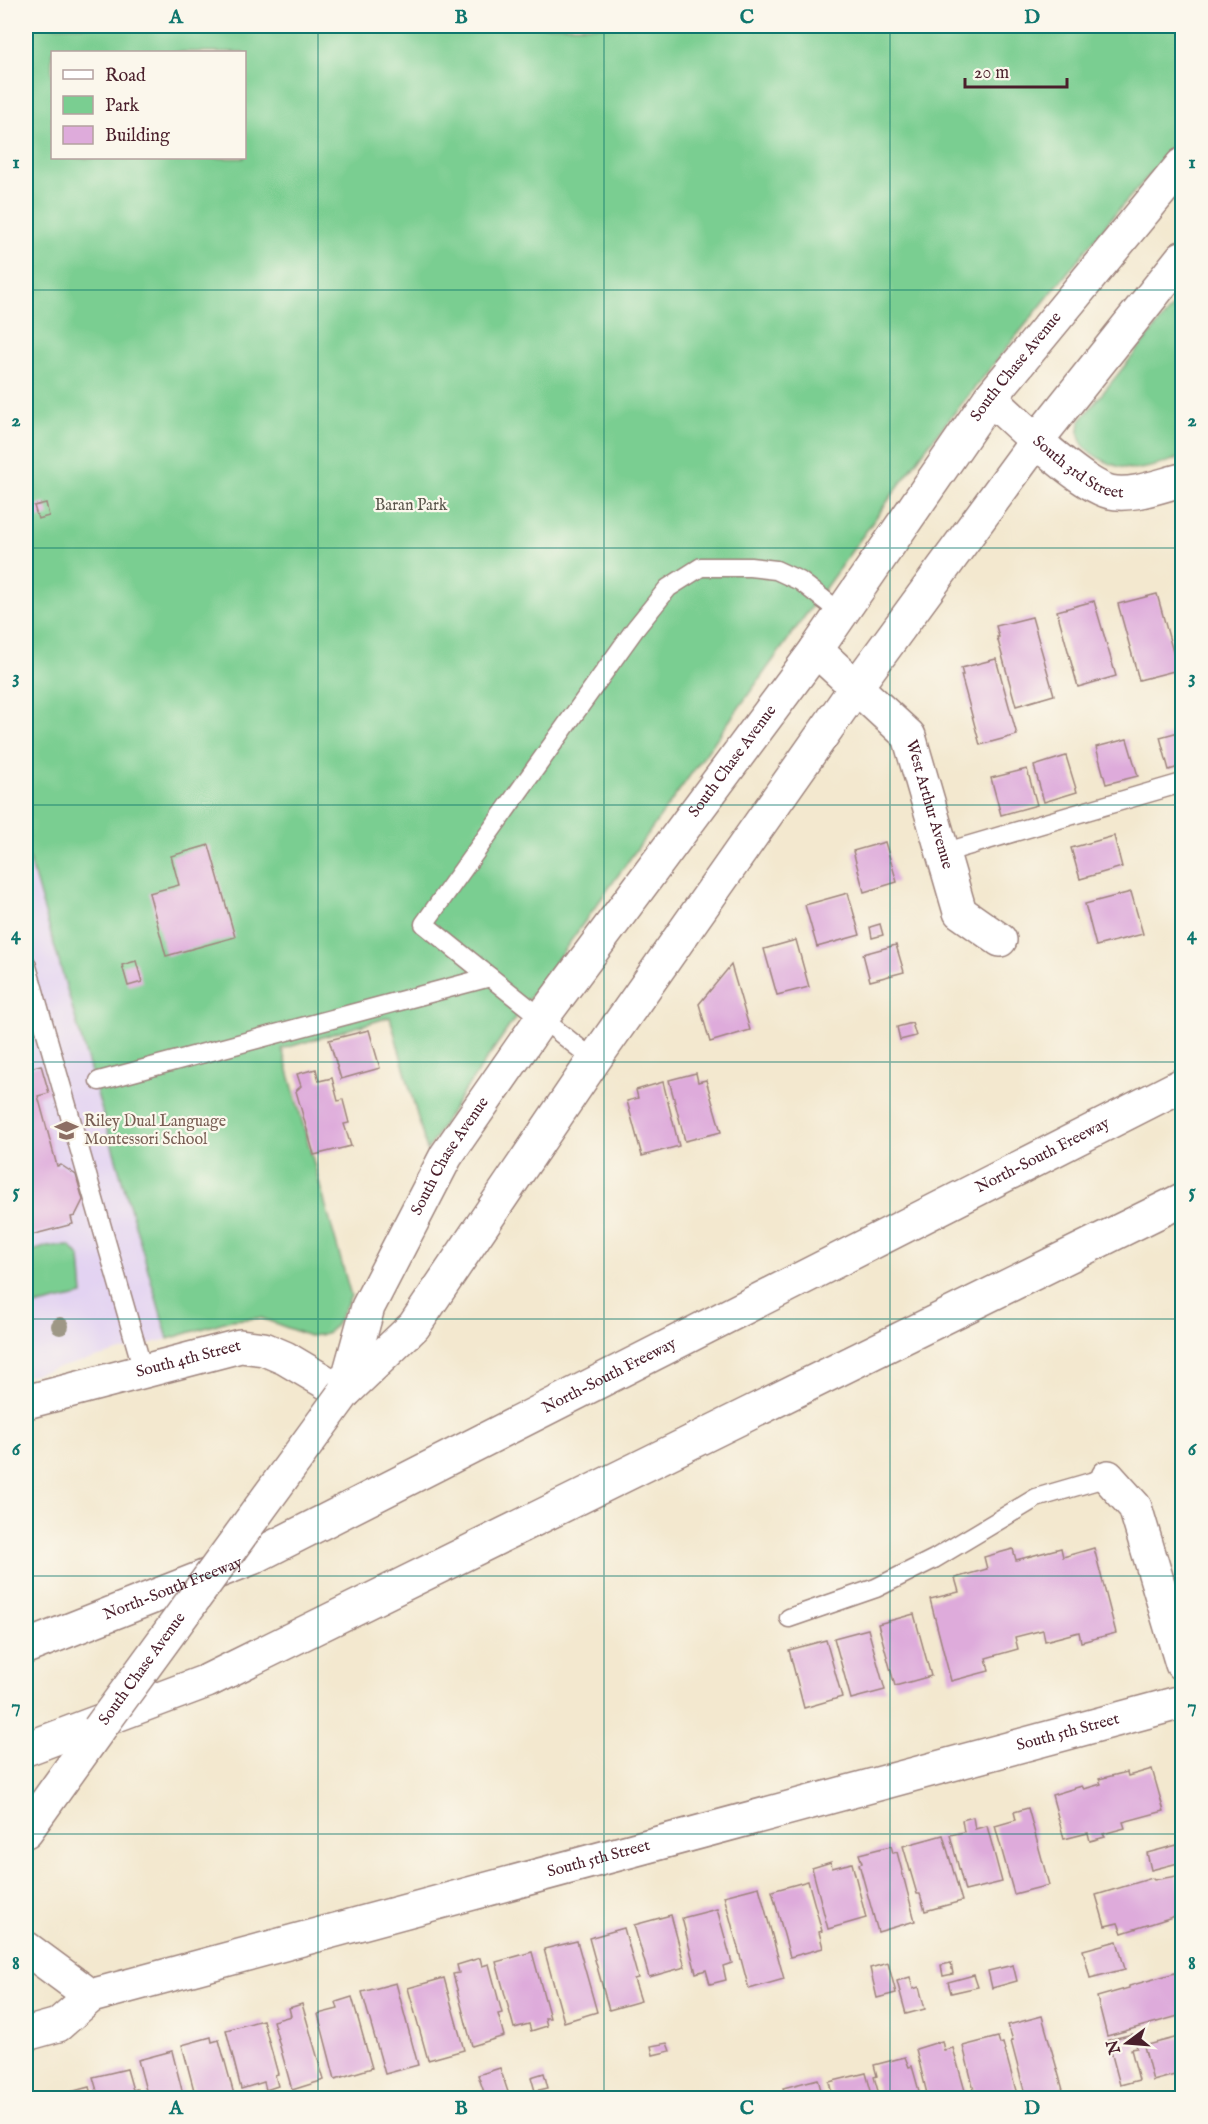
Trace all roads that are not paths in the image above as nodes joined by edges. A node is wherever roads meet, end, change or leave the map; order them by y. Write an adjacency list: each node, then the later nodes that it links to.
1 (1182, 165): 3 (main road, South Chase Avenue)
2 (1182, 258): 4 (main road, South Chase Avenue)
3 (990, 398): 4 (main road, South 3rd Street); 6 (main road, South Chase Avenue)
4 (1037, 440): 5 (main road, South 3rd Street); 8 (main road, South Chase Avenue)
5 (1182, 480)
6 (841, 613): 7 (main road, South Chase Avenue); 13 (lane)
7 (816, 650): 8 (main road, West Arthur Avenue); 14 (main road, South Chase Avenue)
8 (856, 687): 10 (main road, West Arthur Avenue); 15 (main road, South Chase Avenue)
9 (1182, 783): 10 (lane)
10 (943, 853): 11 (main road, West Arthur Avenue)
11 (1000, 940)
12 (26, 963): 19 (lane)
13 (490, 977): 14 (lane); 16 (lane)
14 (542, 1018): 15 (lane); 20 (main road, South Chase Avenue)
15 (594, 1060): 20 (main road, South Chase Avenue)
16 (99, 1081)
17 (1182, 1085): 24 (main road, North-South Freeway)
18 (1182, 1200): 27 (main road)
19 (143, 1370): 20 (main road, South 4th Street); 21 (main road, South 4th Street)
20 (345, 1393): 28 (main road, South Chase Avenue, bridge)
21 (26, 1402)
22 (1108, 1477): 23 (lane); 25 (main road)
23 (789, 1618)
24 (26, 1647)
25 (1182, 1664)
26 (1182, 1702): 30 (main road, South 5th Street)
27 (26, 1749)
28 (26, 1831)
29 (26, 1948): 30 (main road)
30 (91, 1996): 31 (main road, South 5th Street)
31 (26, 2034)

